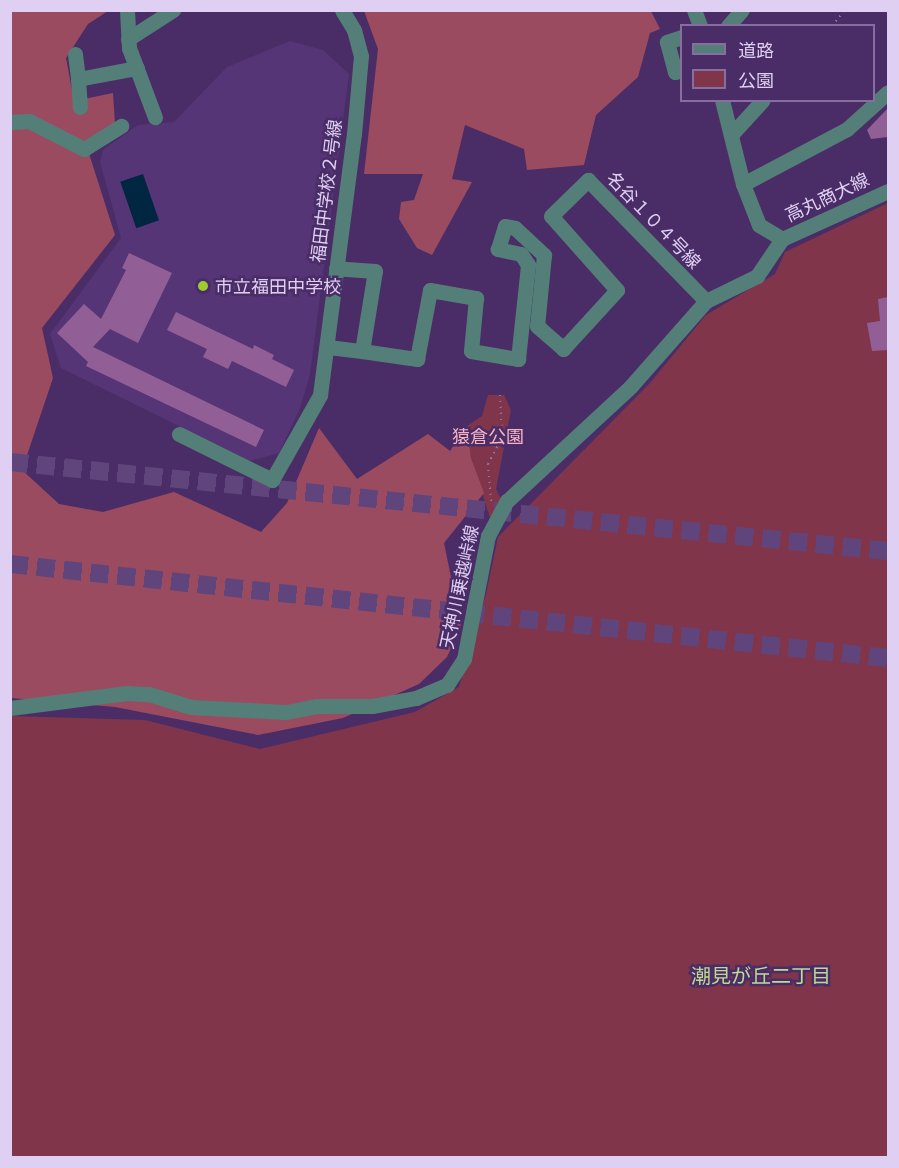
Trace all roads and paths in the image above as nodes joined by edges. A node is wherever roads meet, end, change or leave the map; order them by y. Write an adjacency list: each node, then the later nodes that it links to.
1 (127, 10): 9 (street)
2 (173, 10): 9 (street)
3 (342, 10): 26 (street, 福田中学校２号線)
4 (742, 10): 6 (street)
5 (845, 10): 7 (path)
6 (730, 24)
7 (834, 24)
8 (680, 37): 12 (street)
9 (128, 39): 11 (street)
10 (75, 54): 13 (street)
11 (137, 68): 13 (street); 19 (street)
12 (680, 70)
13 (78, 79): 18 (street)
14 (888, 92): 17 (street)
15 (723, 102): 22 (street)
16 (761, 102): 22 (street)
17 (875, 102): 23 (street)
18 (80, 107)
19 (155, 117)
20 (10, 122): 21 (street)
21 (121, 126)
22 (731, 135): 23 (street)
23 (743, 184): 25 (street)
24 (888, 191): 25 (street, 高丸商大線)
25 (782, 239): 27 (street, 天神川乗越峠線)
26 (336, 268): 28 (street, 福田中学校２号線); 29 (street)
27 (706, 301): 29 (street, 名谷１０４号線); 32 (street, 天神川乗越峠線)
28 (328, 347): 29 (street); 31 (street, 福田中学校２号線)
29 (362, 351)
30 (500, 395): 32 (path)
31 (178, 434)
32 (494, 519): 33 (street, 天神川乗越峠線)
33 (10, 708)

